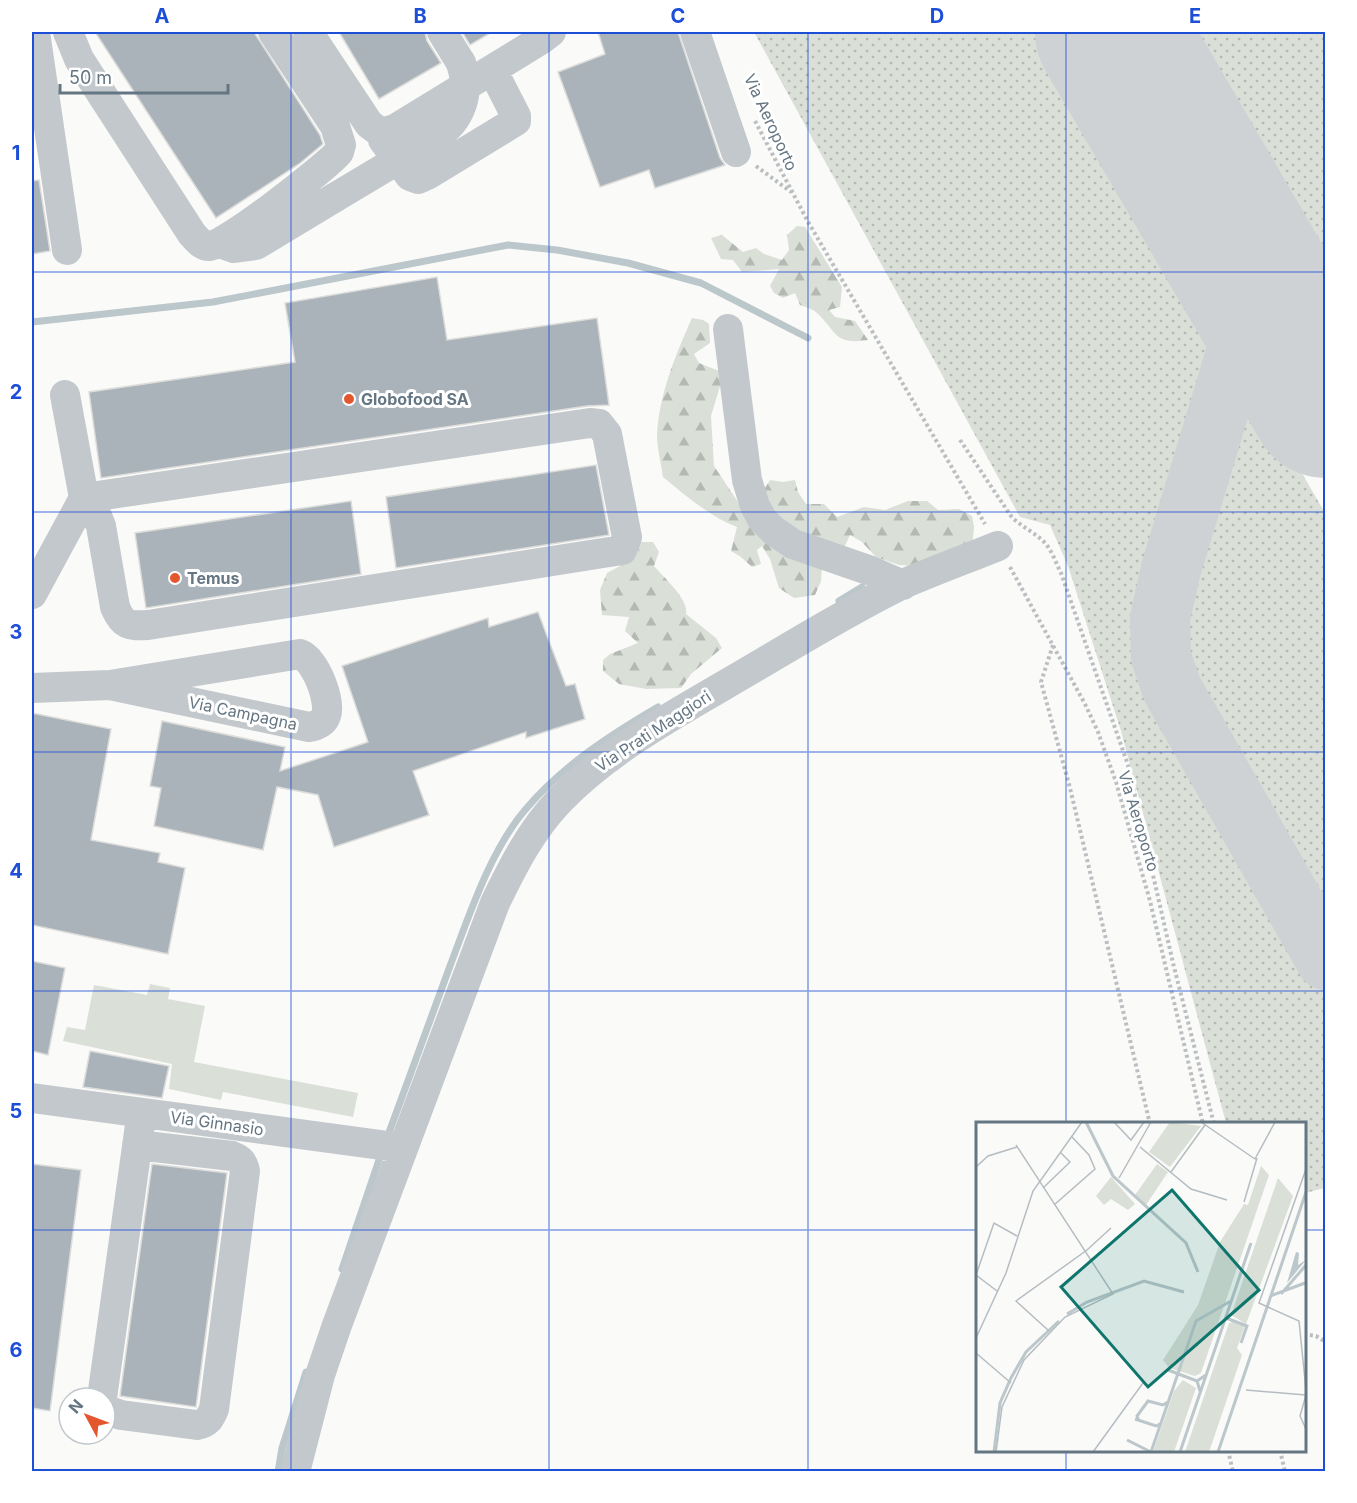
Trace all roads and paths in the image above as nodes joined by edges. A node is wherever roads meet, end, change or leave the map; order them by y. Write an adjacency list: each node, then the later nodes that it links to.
1 (35, 32): 14 (street)
2 (68, 32): 13 (street)
3 (273, 32): 13 (street)
4 (309, 32): 10 (street)
5 (442, 32): 13 (street, bridge)
6 (551, 32): 8 (street)
7 (695, 32): 11 (street)
8 (498, 66): 10 (street); 10 (street)
9 (752, 114): 12 (path, Via Aeroporto)
10 (375, 130)
11 (736, 152): 12 (path)
12 (793, 194): 19 (path, Via Aeroporto)
13 (220, 243)
14 (67, 250)
15 (729, 329): 20 (street)
16 (65, 395): 18 (street)
17 (960, 440): 29 (path)
18 (84, 498): 18 (street); 21 (street)
19 (998, 546): 20 (street, Via Prati Maggiori); 22 (path, Via Aeroporto)
20 (903, 585): 31 (street, Via Prati Maggiori)
21 (32, 594)
22 (1053, 645): 27 (path); 28 (path, Via Aeroporto)
23 (110, 685): 23 (street, Via Campagna); 24 (street, Via Campagna)
24 (32, 688)
25 (32, 1098): 26 (street, Via Ginnasio)
26 (142, 1113): 30 (street); 31 (street, Via Ginnasio)
27 (1150, 1122)
28 (1203, 1122)
29 (1213, 1122)
30 (137, 1145): 34 (street); 35 (street)
31 (403, 1148): 38 (street, Via Prati Maggiori)
32 (1306, 1334): 33 (path)
33 (1326, 1342)
34 (104, 1386)
35 (117, 1414)
36 (1228, 1452): 39 (path)
37 (1280, 1452): 40 (path)
38 (295, 1472)
39 (1233, 1472)
40 (1285, 1472)

